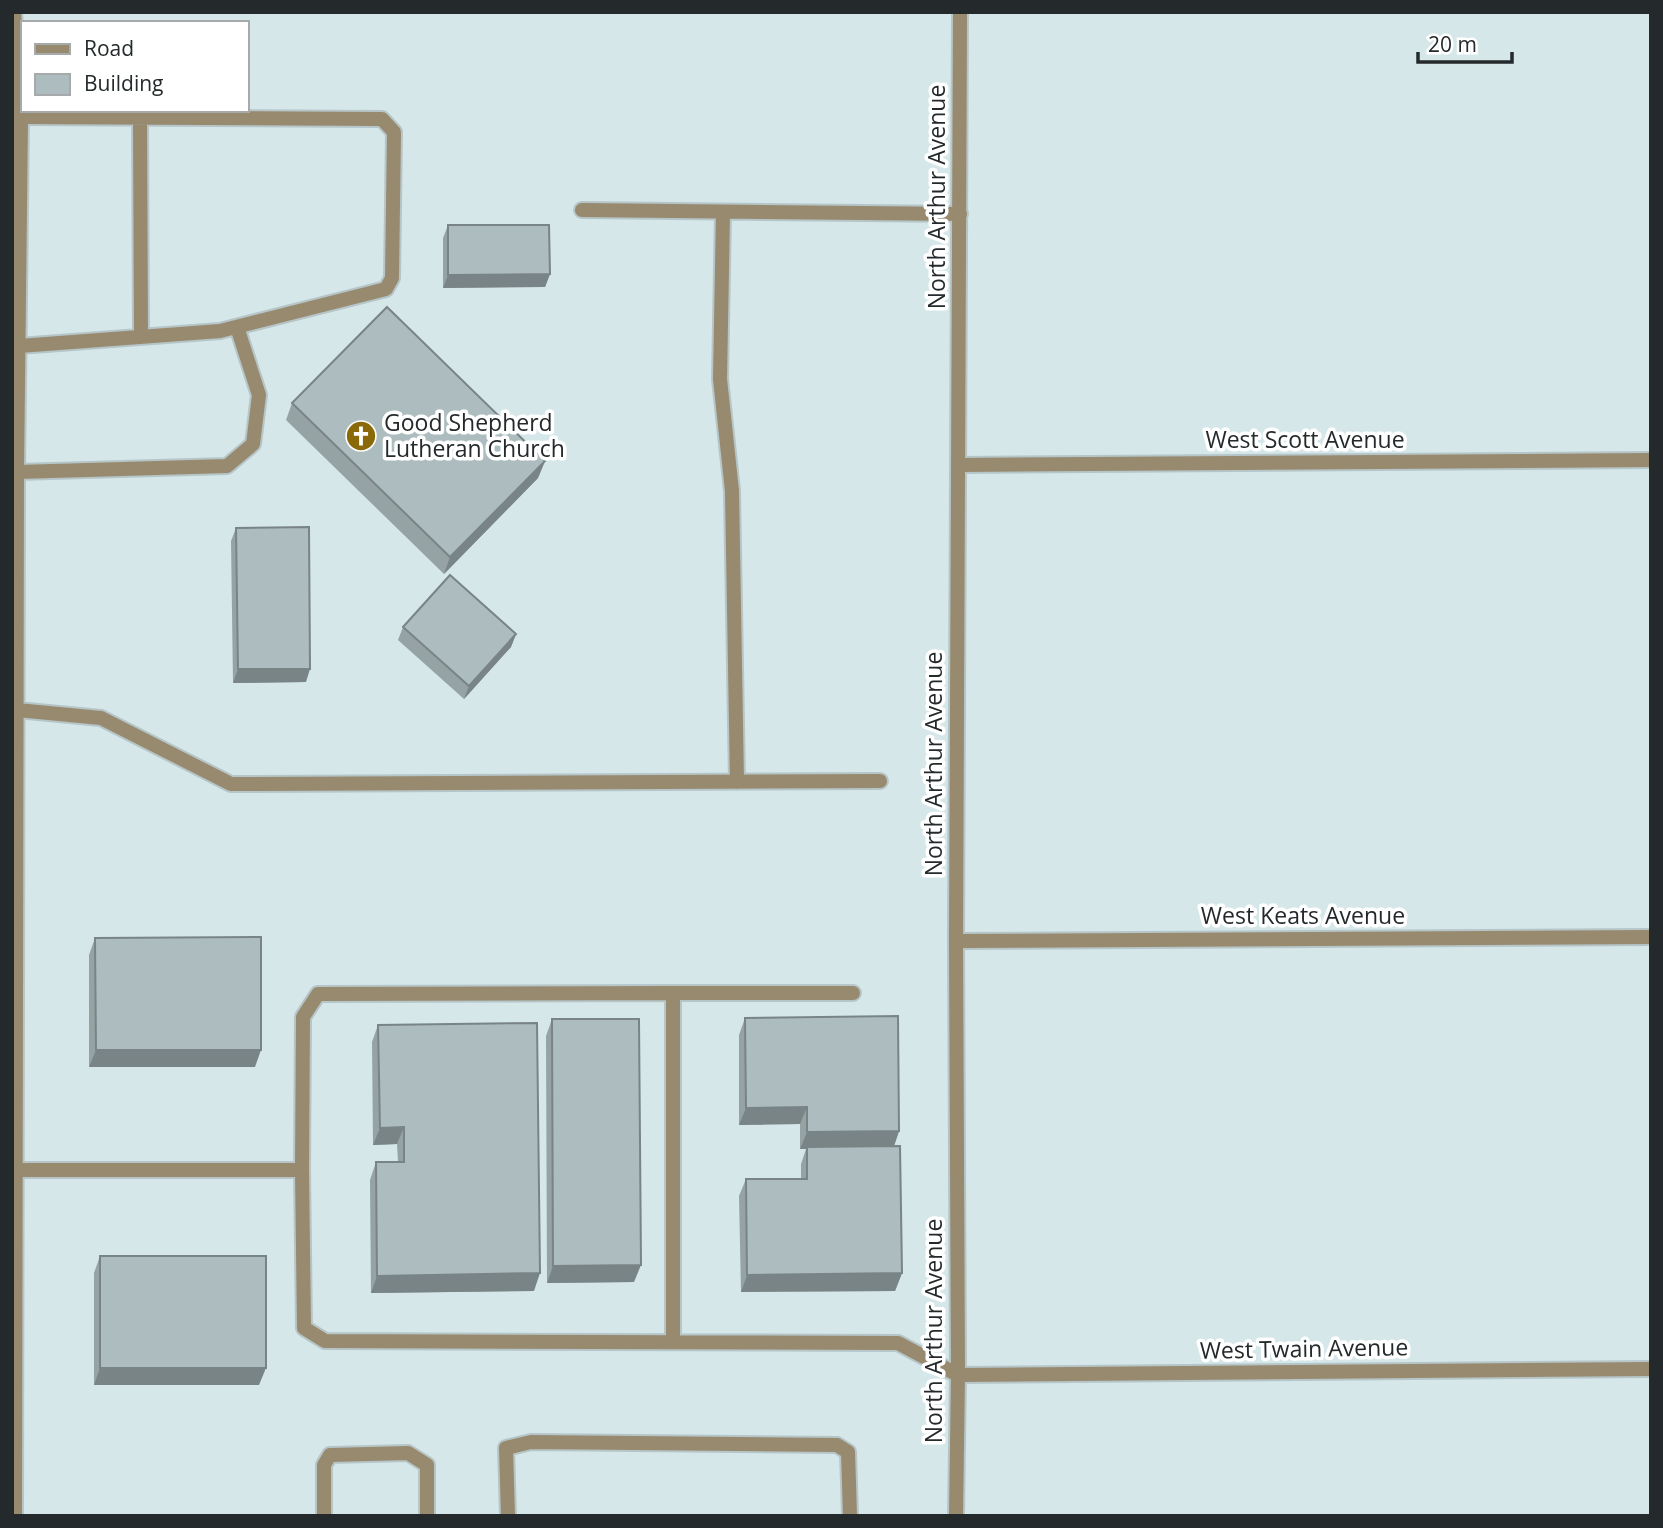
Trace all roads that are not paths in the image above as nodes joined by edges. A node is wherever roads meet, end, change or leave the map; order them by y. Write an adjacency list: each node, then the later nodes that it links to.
1 (14, 12): 3 (street)
2 (960, 12): 7 (street, North Arthur Avenue)
3 (21, 117): 4 (street); 10 (street)
4 (140, 118): 8 (street); 9 (street)
5 (582, 210): 6 (street)
6 (723, 212): 7 (street); 16 (street)
7 (960, 214): 12 (street, North Arthur Avenue)
8 (237, 327): 9 (street); 13 (street)
9 (141, 337): 10 (street)
10 (19, 346): 13 (street)
11 (1651, 460): 12 (street, West Scott Avenue)
12 (959, 465): 18 (street, North Arthur Avenue)
13 (15, 471): 14 (street)
14 (17, 710): 16 (street); 19 (street)
15 (880, 781): 16 (street)
16 (737, 782)
17 (1651, 937): 18 (street, West Keats Avenue)
18 (956, 941): 26 (street, North Arthur Avenue)
19 (15, 945): 22 (street)
20 (673, 993): 21 (street); 23 (street); 24 (street)
21 (853, 993)
22 (17, 1170): 23 (street); 27 (street)
23 (302, 1170): 24 (street)
24 (673, 1342): 26 (street)
25 (1651, 1369): 26 (street, West Twain Avenue)
26 (958, 1375): 33 (street, North Arthur Avenue)
27 (15, 1451): 28 (street)
28 (15, 1516)
29 (324, 1516): 30 (street)
30 (427, 1516)
31 (508, 1516): 32 (street)
32 (850, 1516)
33 (956, 1516)

